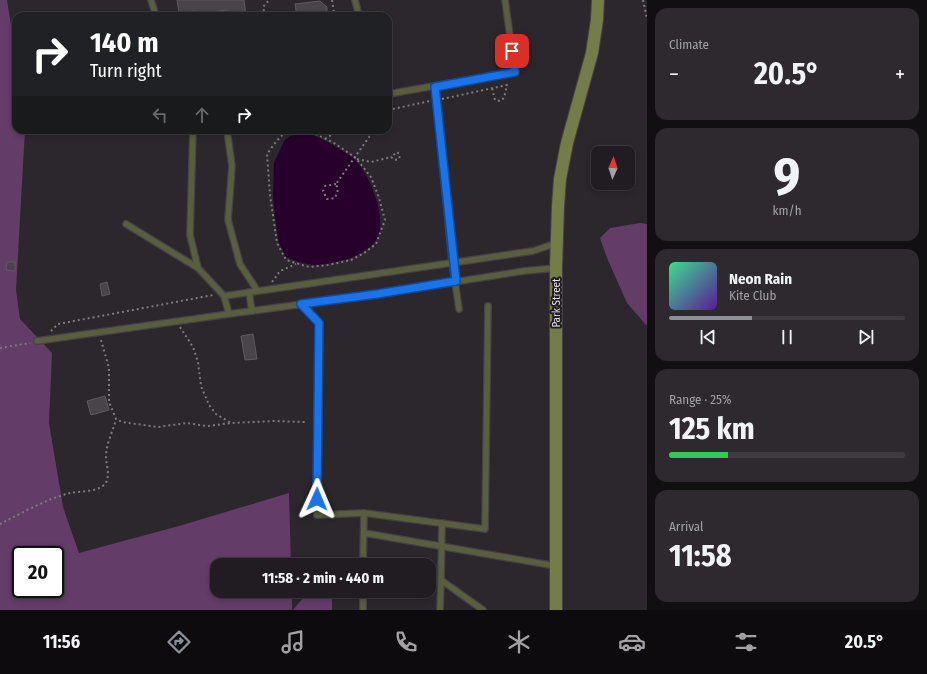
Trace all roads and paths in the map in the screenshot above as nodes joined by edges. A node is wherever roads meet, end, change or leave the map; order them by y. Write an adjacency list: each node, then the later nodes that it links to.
1 (151, 0): 8 (lane)
2 (269, 0): 9 (path)
3 (332, 0): 10 (path)
4 (355, 0): 11 (lane)
5 (505, 0): 13 (lane)
6 (598, 0): 27 (main road, Park Street)
7 (643, 0): 12 (path)
8 (155, 12)
9 (265, 12)
10 (334, 12)
11 (358, 12)
12 (647, 19)
13 (435, 87): 15 (lane); 28 (lane)
14 (492, 88): 14 (path)
15 (392, 93)
16 (193, 134): 30 (lane)
17 (227, 134): 34 (lane)
18 (284, 134): 29 (path)
19 (316, 134): 22 (path)
20 (333, 134): 22 (path)
21 (371, 134): 24 (path)
22 (325, 139): 24 (path)
23 (391, 157): 23 (path); 24 (path)
24 (356, 158): 25 (path); 29 (path)
25 (336, 184): 25 (path)
26 (126, 224): 30 (lane)
27 (557, 243): 28 (lane); 31 (main road, Park Street)
28 (452, 262): 32 (lane); 34 (lane)
29 (296, 264): 33 (path)
30 (198, 268): 36 (lane)
31 (556, 268): 32 (lane); 55 (main road, Park Street)
32 (456, 281): 37 (lane); 39 (lane)
33 (267, 285)
34 (257, 290): 35 (lane)
35 (248, 292): 36 (lane); 40 (lane)
36 (224, 296): 41 (lane); 44 (path)
37 (301, 304): 40 (lane); 49 (lane)
38 (488, 306): 50 (lane)
39 (459, 309)
40 (252, 311): 41 (lane)
41 (229, 314): 42 (lane)
42 (176, 322): 43 (lane); 48 (path)
43 (100, 333): 44 (lane); 46 (path)
44 (37, 342): 45 (path)
45 (0, 348)
46 (116, 419): 48 (path); 51 (path)
47 (305, 422): 48 (path)
48 (232, 423)
49 (364, 514): 50 (lane); 52 (lane)
50 (442, 523): 53 (lane)
51 (0, 524)
52 (364, 533): 53 (lane); 54 (lane)
53 (442, 546): 55 (lane); 56 (lane)
54 (363, 558)
55 (556, 566): 61 (main road, Park Street)
56 (441, 580): 59 (lane); 60 (lane)
57 (363, 598): 58 (lane)
58 (363, 610)
59 (440, 610)
60 (483, 610)
61 (556, 610)

